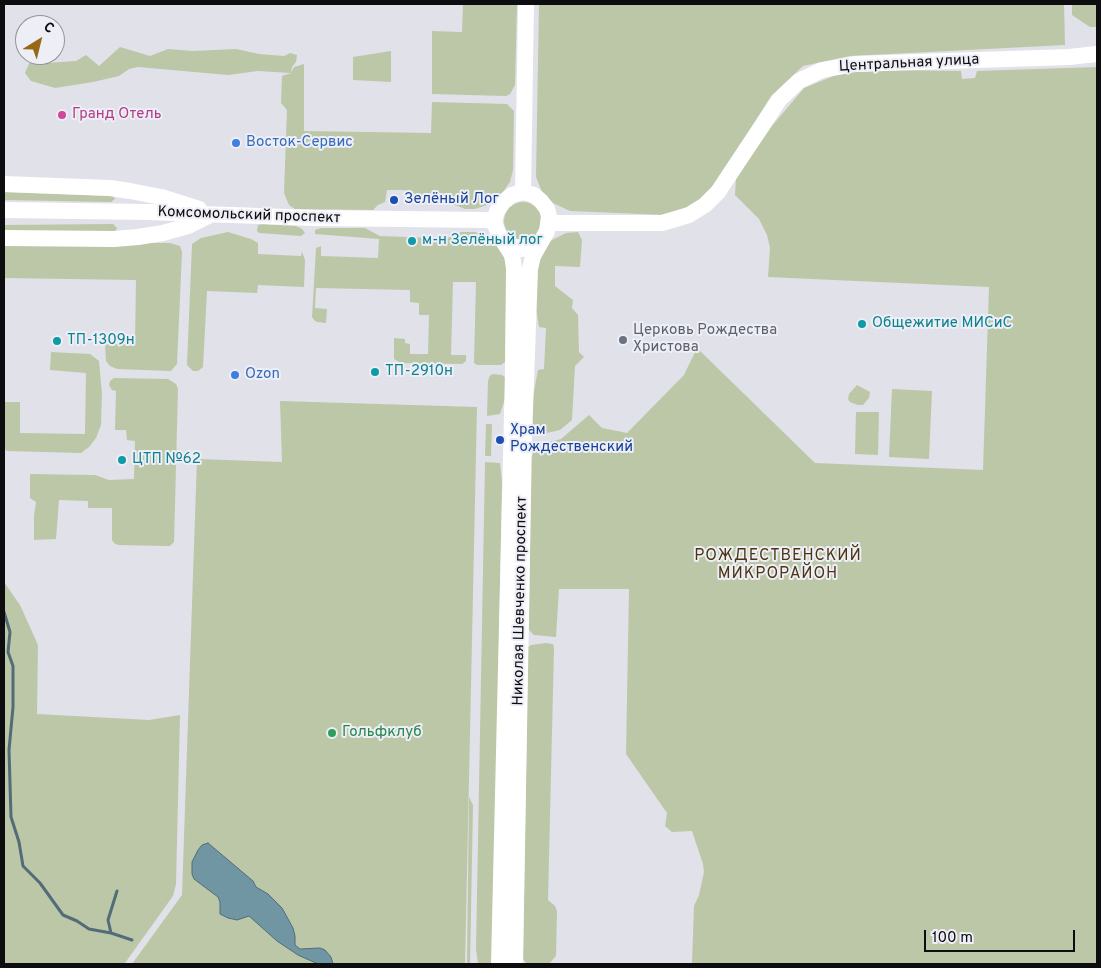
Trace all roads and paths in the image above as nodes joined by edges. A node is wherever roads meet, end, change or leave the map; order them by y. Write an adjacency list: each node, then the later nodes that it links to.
1 (526, 4): 4 (main road)
2 (1097, 54): 8 (main road, Центральная улица)
3 (4, 184): 6 (main road)
4 (523, 192): 7 (main road); 8 (main road)
5 (4, 210): 6 (main road, Комсомольский проспект)
6 (210, 214): 7 (main road, Комсомольский проспект); 9 (main road)
7 (494, 222): 11 (main road)
8 (549, 223): 10 (main road)
9 (4, 238)
10 (542, 240): 11 (main road); 13 (main road, Николая Шевченко проспект)
11 (505, 243): 12 (main road, Николая Шевченко проспект)
12 (499, 964)
13 (515, 964)

